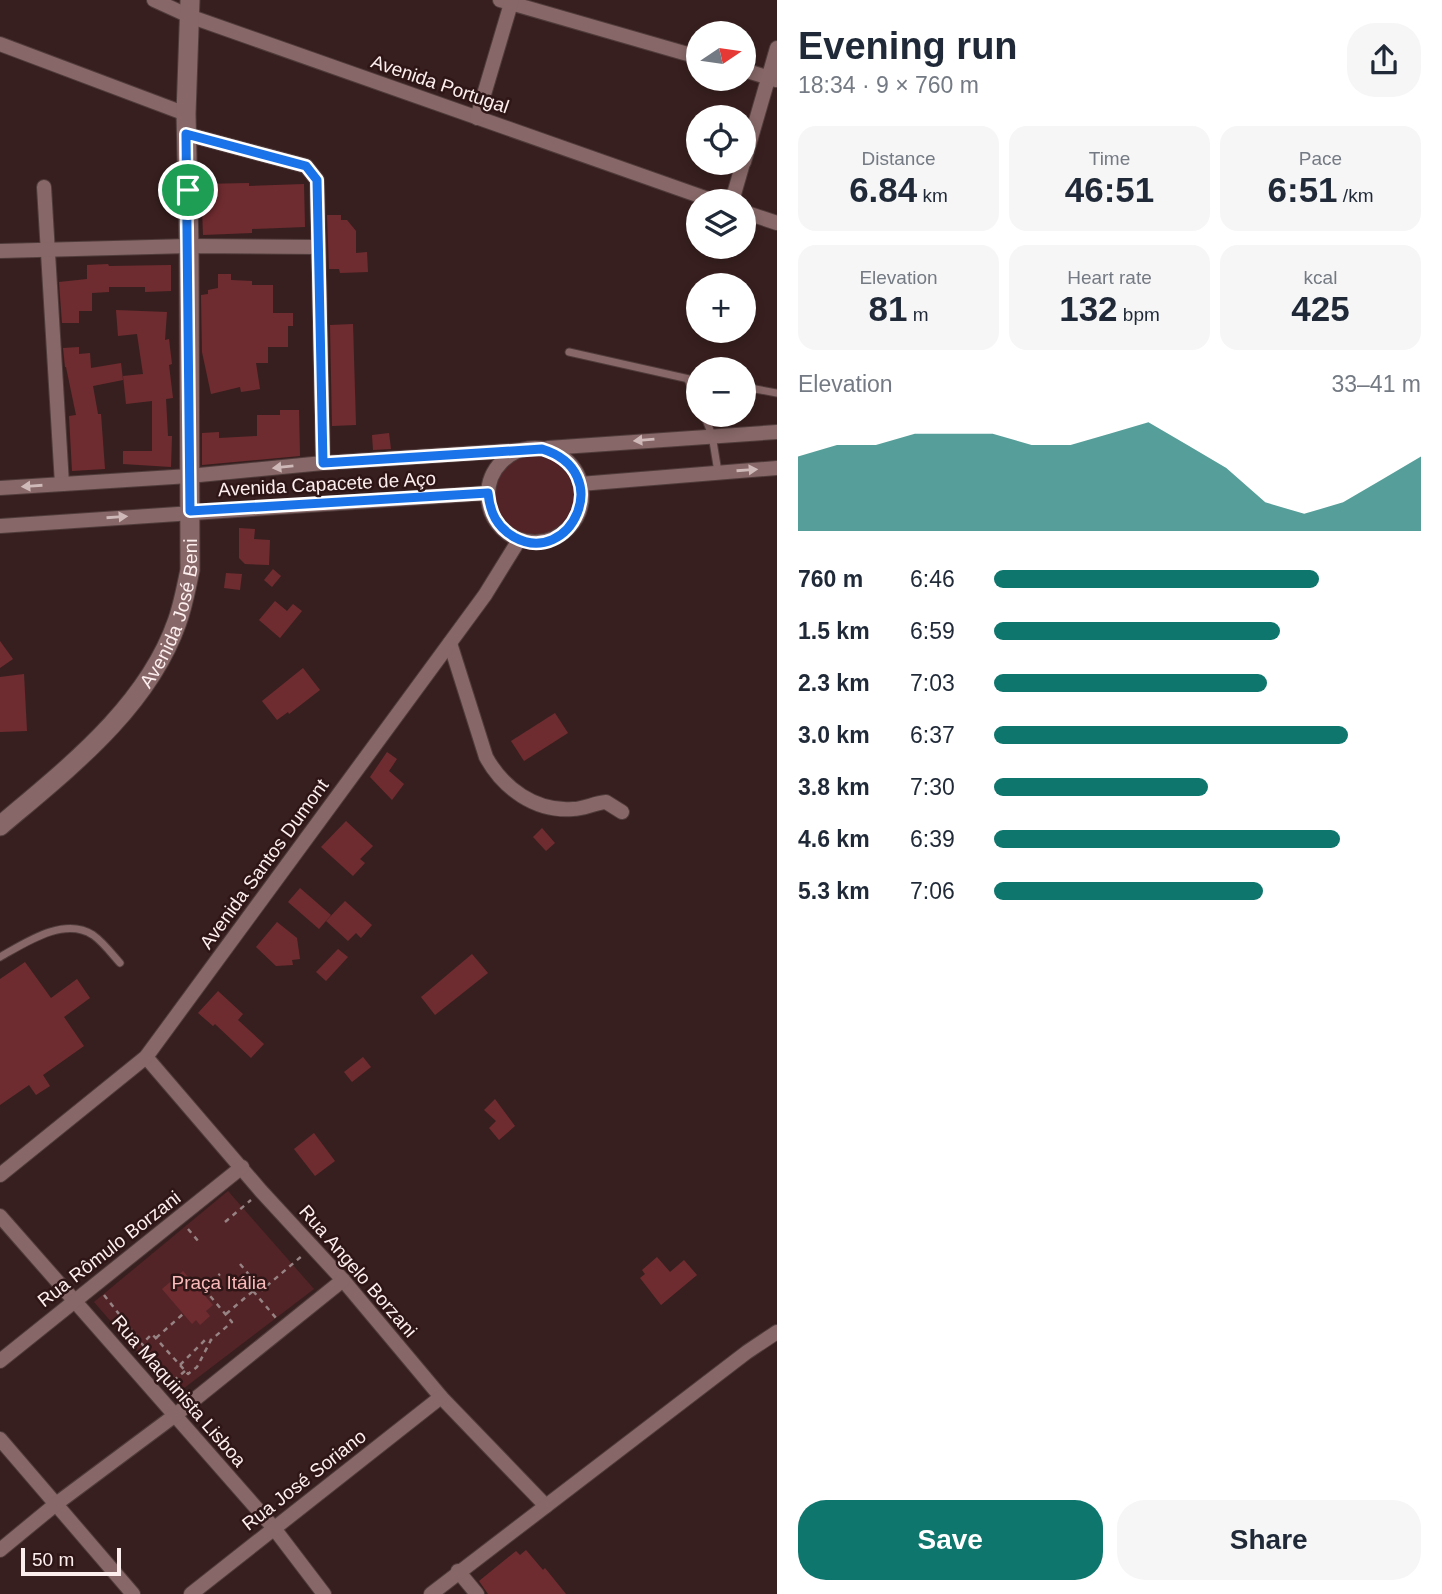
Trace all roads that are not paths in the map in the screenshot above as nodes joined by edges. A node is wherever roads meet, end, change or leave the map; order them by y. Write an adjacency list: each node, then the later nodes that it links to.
1 (154, 0): 3 (street, Avenida Portugal)
2 (508, 1): 6 (street); 9 (street)
3 (190, 8): 9 (street, Avenida Portugal); 10 (main road, Avenida José Beni)
4 (0, 44): 10 (street)
5 (777, 48): 8 (street)
6 (686, 53)
7 (756, 74): 8 (street)
8 (773, 79): 11 (street)
9 (477, 118): 13 (street, Avenida Portugal)
10 (186, 124): 16 (main road, Avenida José Beni); 17 (street)
11 (756, 128)
12 (44, 187): 18 (street)
13 (686, 191)
14 (756, 216): 15 (street)
15 (777, 223)
16 (189, 246): 17 (street); 18 (street); 32 (main road, Avenida José Beni)
17 (318, 247): 29 (street)
18 (47, 250): 19 (street); 33 (street)
19 (0, 251)
20 (569, 352): 21 (lane)
21 (686, 380)
22 (756, 389): 23 (lane)
23 (777, 393)
24 (709, 427): 26 (lane)
25 (777, 432): 26 (street)
26 (712, 435): 27 (street, one-way to 27); 31 (lane)
27 (542, 449): 28 (street); 34 (street)
28 (522, 450): 29 (street, Avenida Capacete de Aço); 36 (street)
29 (323, 463): 32 (street, Avenida Capacete de Aço, one-way to 32)
30 (777, 468): 31 (street, one-way to 30)
31 (718, 472): 34 (street)
32 (189, 476): 33 (street, Avenida Capacete de Aço); 37 (main road, Avenida José Beni)
33 (62, 484): 35 (street, Avenida Capacete de Aço, one-way to 35)
34 (580, 484): 39 (street)
35 (0, 488)
36 (488, 493): 37 (street, Avenida Capacete de Aço); 39 (street)
37 (190, 511): 38 (street, Avenida Capacete de Aço, one-way to 37); 42 (main road, Avenida José Beni)
38 (0, 526)
39 (519, 540): 40 (street, Avenida Santos Dumont)
40 (450, 643): 41 (street); 45 (street, Avenida Santos Dumont)
41 (622, 812)
42 (0, 826)
43 (0, 957): 44 (lane)
44 (120, 963)
45 (146, 1057): 46 (street, Rua Angelo Borzani); 47 (street, Avenida Santos Dumont)
46 (242, 1167): 49 (street, Rua Angelo Borzani); 50 (street, Rua Rômulo Borzani)
47 (0, 1175)
48 (0, 1216): 50 (street, Rua Maquinista Lisboa)
49 (343, 1280): 53 (street, Rua Angelo Borzani); 54 (street)
50 (74, 1301): 52 (street, Rua Rômulo Borzani); 54 (street, Rua Maquinista Lisboa)
51 (777, 1332): 57 (street)
52 (0, 1361)
53 (441, 1398): 57 (street, Rua Angelo Borzani); 58 (street, Rua José Soriano)
54 (174, 1416): 56 (street); 58 (street, Rua Maquinista Lisboa)
55 (0, 1438): 56 (street)
56 (56, 1504): 59 (street); 61 (street)
57 (546, 1506): 60 (street)
58 (274, 1527): 62 (street, Rua José Soriano); 63 (street, Rua Maquinista Lisboa)
59 (0, 1550)
60 (458, 1571): 64 (street); 65 (street)
61 (133, 1594)
62 (191, 1594)
63 (324, 1594)
64 (431, 1594)
65 (477, 1594)

